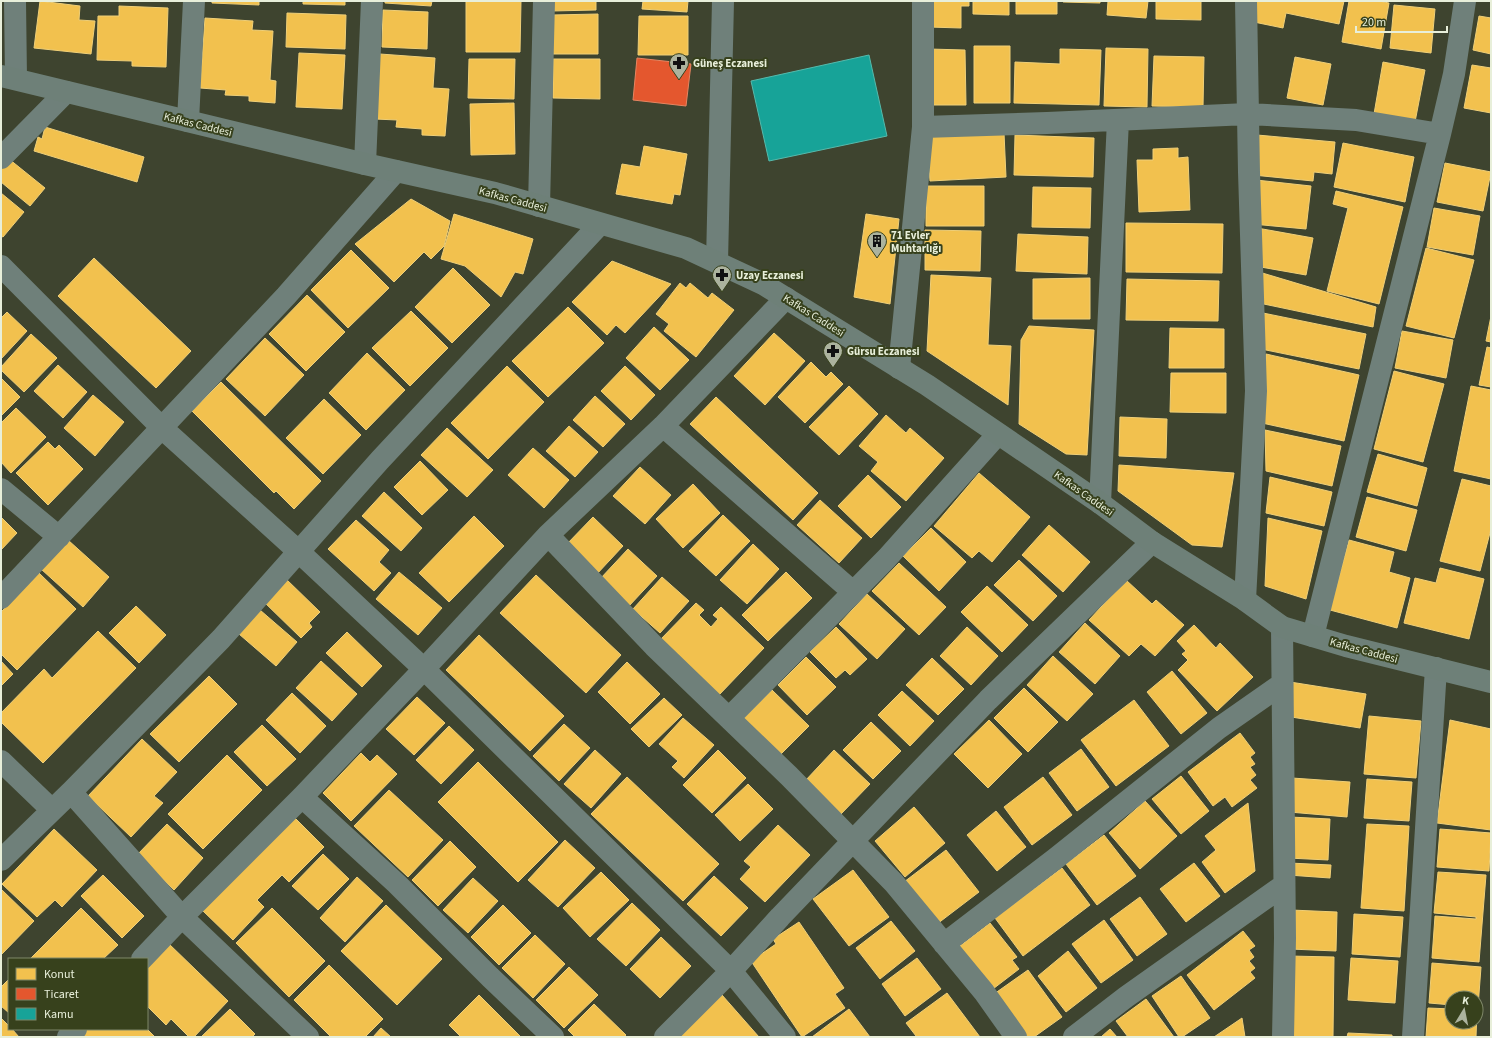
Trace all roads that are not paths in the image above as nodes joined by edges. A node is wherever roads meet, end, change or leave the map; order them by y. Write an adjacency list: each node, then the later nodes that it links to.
1 (16, 1): 9 (street)
2 (194, 1): 13 (street)
3 (372, 1): 17 (street)
4 (544, 1): 19 (street)
5 (722, 1): 21 (street)
6 (922, 1): 14 (street)
7 (1246, 1): 11 (street)
8 (1465, 1): 15 (street)
9 (8, 77): 10 (street, Kafkas Caddesi)
10 (66, 92): 13 (street, Kafkas Caddesi); 16 (street)
11 (1248, 114): 12 (street); 15 (street); 36 (street)
12 (1118, 120): 14 (street); 29 (street)
13 (188, 121): 17 (street, Kafkas Caddesi)
14 (923, 127): 24 (street)
15 (1440, 134): 38 (street)
16 (1, 158)
17 (365, 164): 18 (street, Kafkas Caddesi)
18 (396, 171): 19 (street, Kafkas Caddesi); 26 (street)
19 (539, 206): 20 (street, Kafkas Caddesi)
20 (600, 224): 21 (street, Kafkas Caddesi); 33 (street)
21 (717, 262): 23 (street, Kafkas Caddesi)
22 (1, 266): 26 (street)
23 (786, 298): 24 (street, Kafkas Caddesi); 25 (street)
24 (899, 368): 27 (street, Kafkas Caddesi)
25 (663, 426): 30 (street); 34 (street)
26 (162, 428): 31 (street); 33 (street)
27 (998, 434): 29 (street, Kafkas Caddesi); 34 (street)
28 (1, 489): 31 (street)
29 (1100, 503): 32 (street, Kafkas Caddesi)
30 (548, 534): 40 (street); 43 (street)
31 (58, 537): 35 (street)
32 (1152, 542): 36 (street, Kafkas Caddesi); 48 (street)
33 (298, 551): 40 (street); 45 (street)
34 (853, 592): 43 (street)
35 (1, 598)
36 (1245, 600): 37 (street, Kafkas Caddesi)
37 (1282, 627): 38 (street, Kafkas Caddesi); 42 (street)
38 (1313, 636): 39 (street, Kafkas Caddesi)
39 (1436, 668): 41 (street, Kafkas Caddesi); 62 (street)
40 (424, 669): 46 (street); 54 (street)
41 (1490, 679)
42 (1282, 684): 50 (street); 52 (street)
43 (729, 718): 48 (street)
44 (1, 761): 47 (street)
45 (70, 792): 47 (street); 51 (street)
46 (302, 797): 51 (street); 56 (street)
47 (52, 810): 49 (street)
48 (853, 840): 52 (street); 54 (street)
49 (1, 860)
50 (1284, 885): 60 (street); 61 (street)
51 (182, 917): 53 (street); 55 (street)
52 (944, 944): 59 (street)
53 (143, 958)
54 (731, 971): 57 (street); 58 (street)
55 (308, 1037)
56 (553, 1037)
57 (665, 1037)
58 (785, 1037)
59 (1016, 1037)
60 (1074, 1037)
61 (1284, 1037)
62 (1413, 1037)

